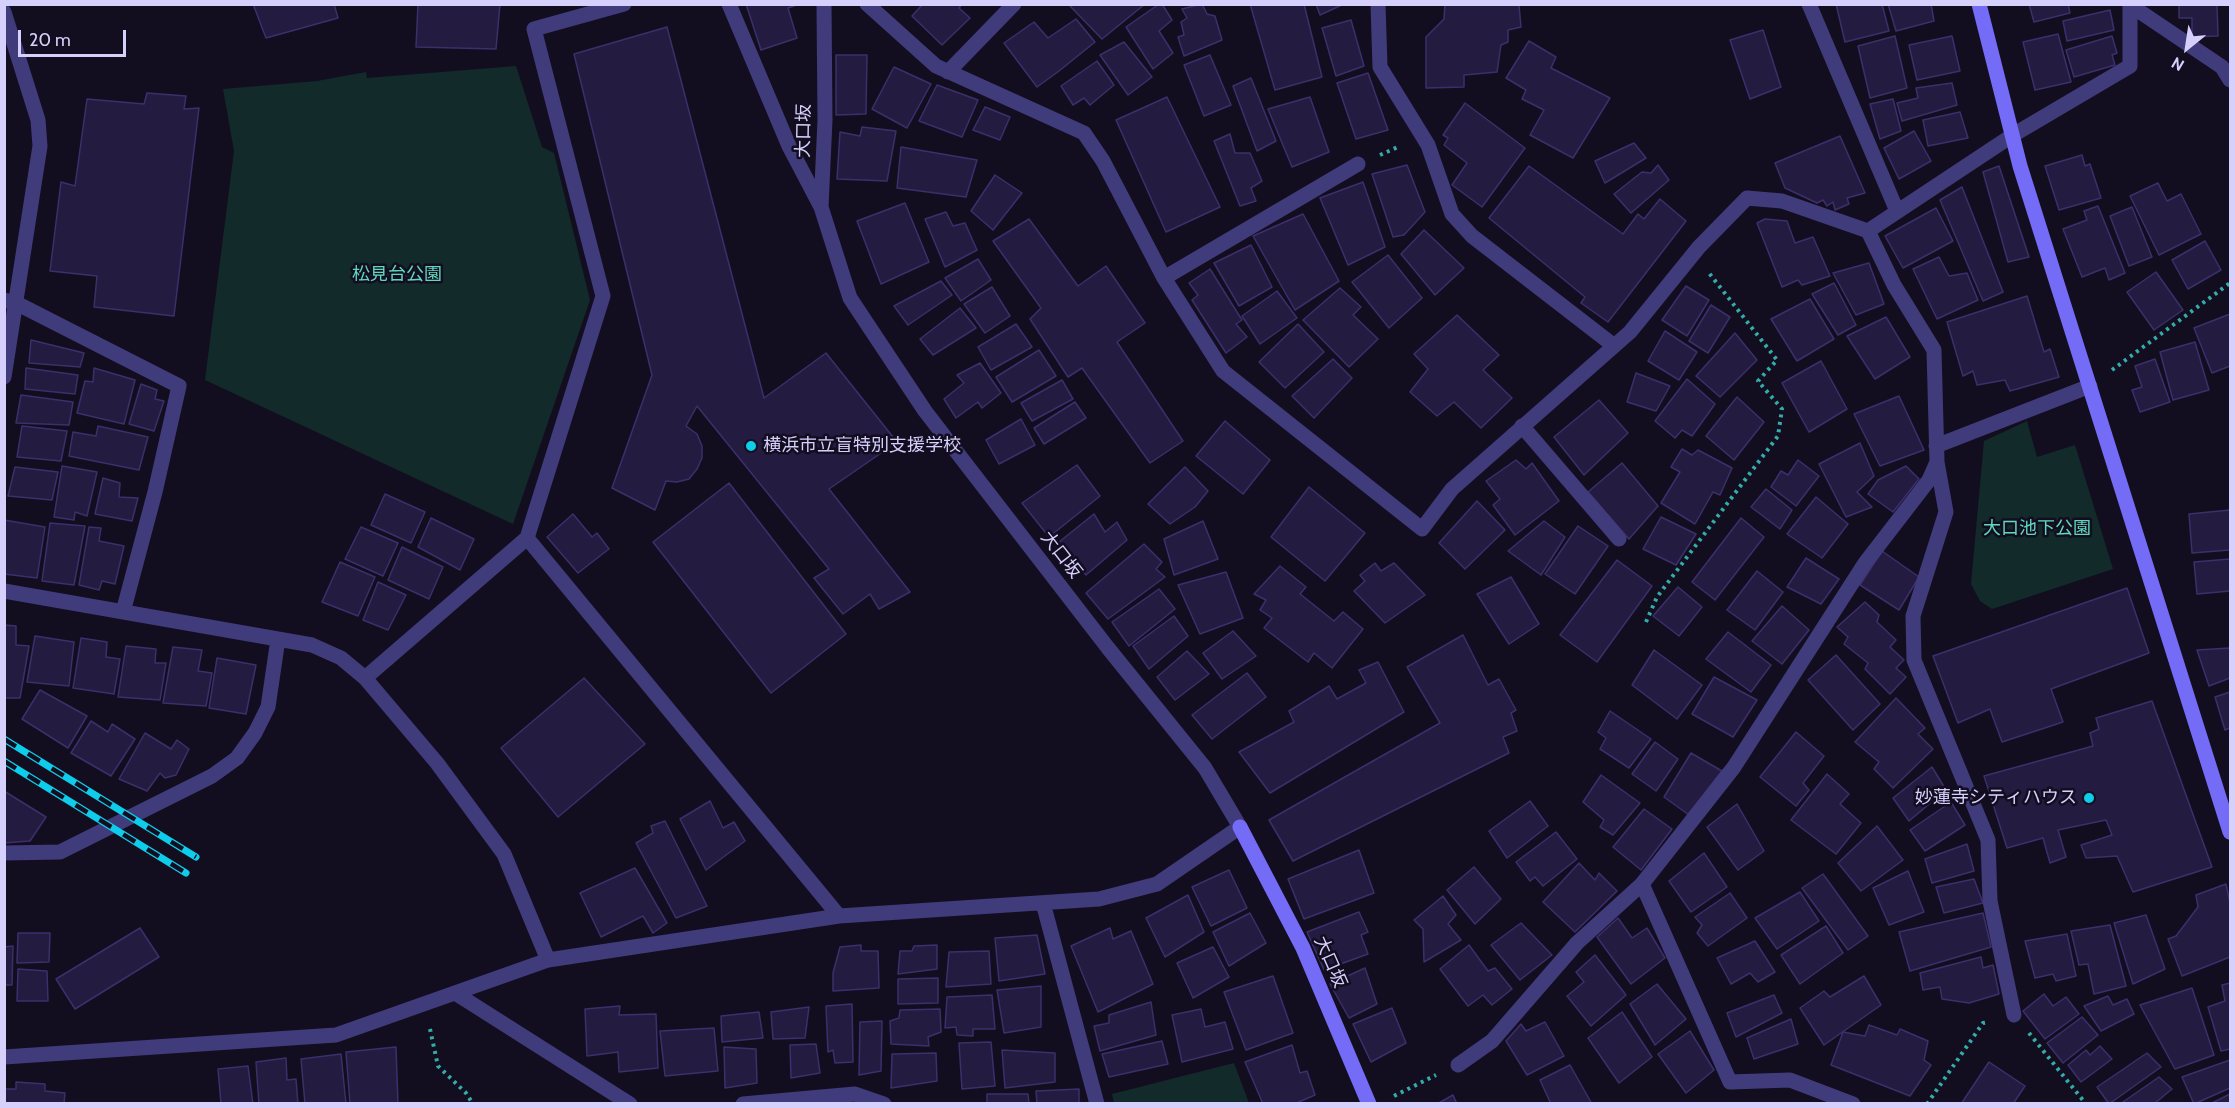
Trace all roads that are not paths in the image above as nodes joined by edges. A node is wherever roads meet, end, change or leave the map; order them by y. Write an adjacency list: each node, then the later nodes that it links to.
1 (624, 4): 27 (street)
2 (729, 4): 16 (street)
3 (824, 4): 16 (street, 大口坂)
4 (867, 4): 12 (street)
5 (1014, 4): 12 (street)
6 (1378, 4): 21 (street)
7 (1809, 4): 17 (street)
8 (1979, 4): 14 (street)
9 (2130, 5): 13 (street); 14 (street)
10 (4, 12): 11 (street)
11 (8, 40): 20 (street)
12 (948, 72): 19 (street)
13 (2230, 80)
14 (2013, 135): 17 (street); 23 (street)
15 (1358, 164): 19 (street)
16 (821, 207): 33 (street, 大口坂)
17 (1897, 211): 18 (street)
18 (1868, 231): 21 (street); 25 (street)
19 (1164, 278): 24 (street)
20 (10, 302): 22 (street); 30 (street)
21 (1614, 345): 24 (street)
22 (4, 377)
23 (2090, 386): 25 (street); 34 (street)
24 (1522, 426): 28 (street)
25 (1936, 446): 26 (street)
26 (1937, 462): 36 (street); 42 (street)
27 (527, 538): 32 (street); 38 (street)
28 (1619, 539)
29 (4, 591): 30 (street)
30 (123, 612): 31 (street)
31 (278, 639): 32 (street); 35 (street)
32 (365, 678): 39 (street)
33 (1240, 827): 37 (street); 50 (street, 大口坂)
34 (2230, 832)
35 (4, 853)
36 (1642, 884): 45 (street); 51 (street)
37 (1043, 903): 38 (street); 49 (street)
38 (839, 916): 39 (street)
39 (548, 960): 40 (street)
40 (455, 993): 41 (street); 46 (street)
41 (422, 1005): 43 (street); 44 (street)
42 (2014, 1015)
43 (428, 1020)
44 (4, 1057)
45 (1458, 1065)
46 (630, 1104)
47 (743, 1104): 48 (street)
48 (884, 1104)
49 (1096, 1104)
50 (1369, 1104)
51 (1852, 1104)

